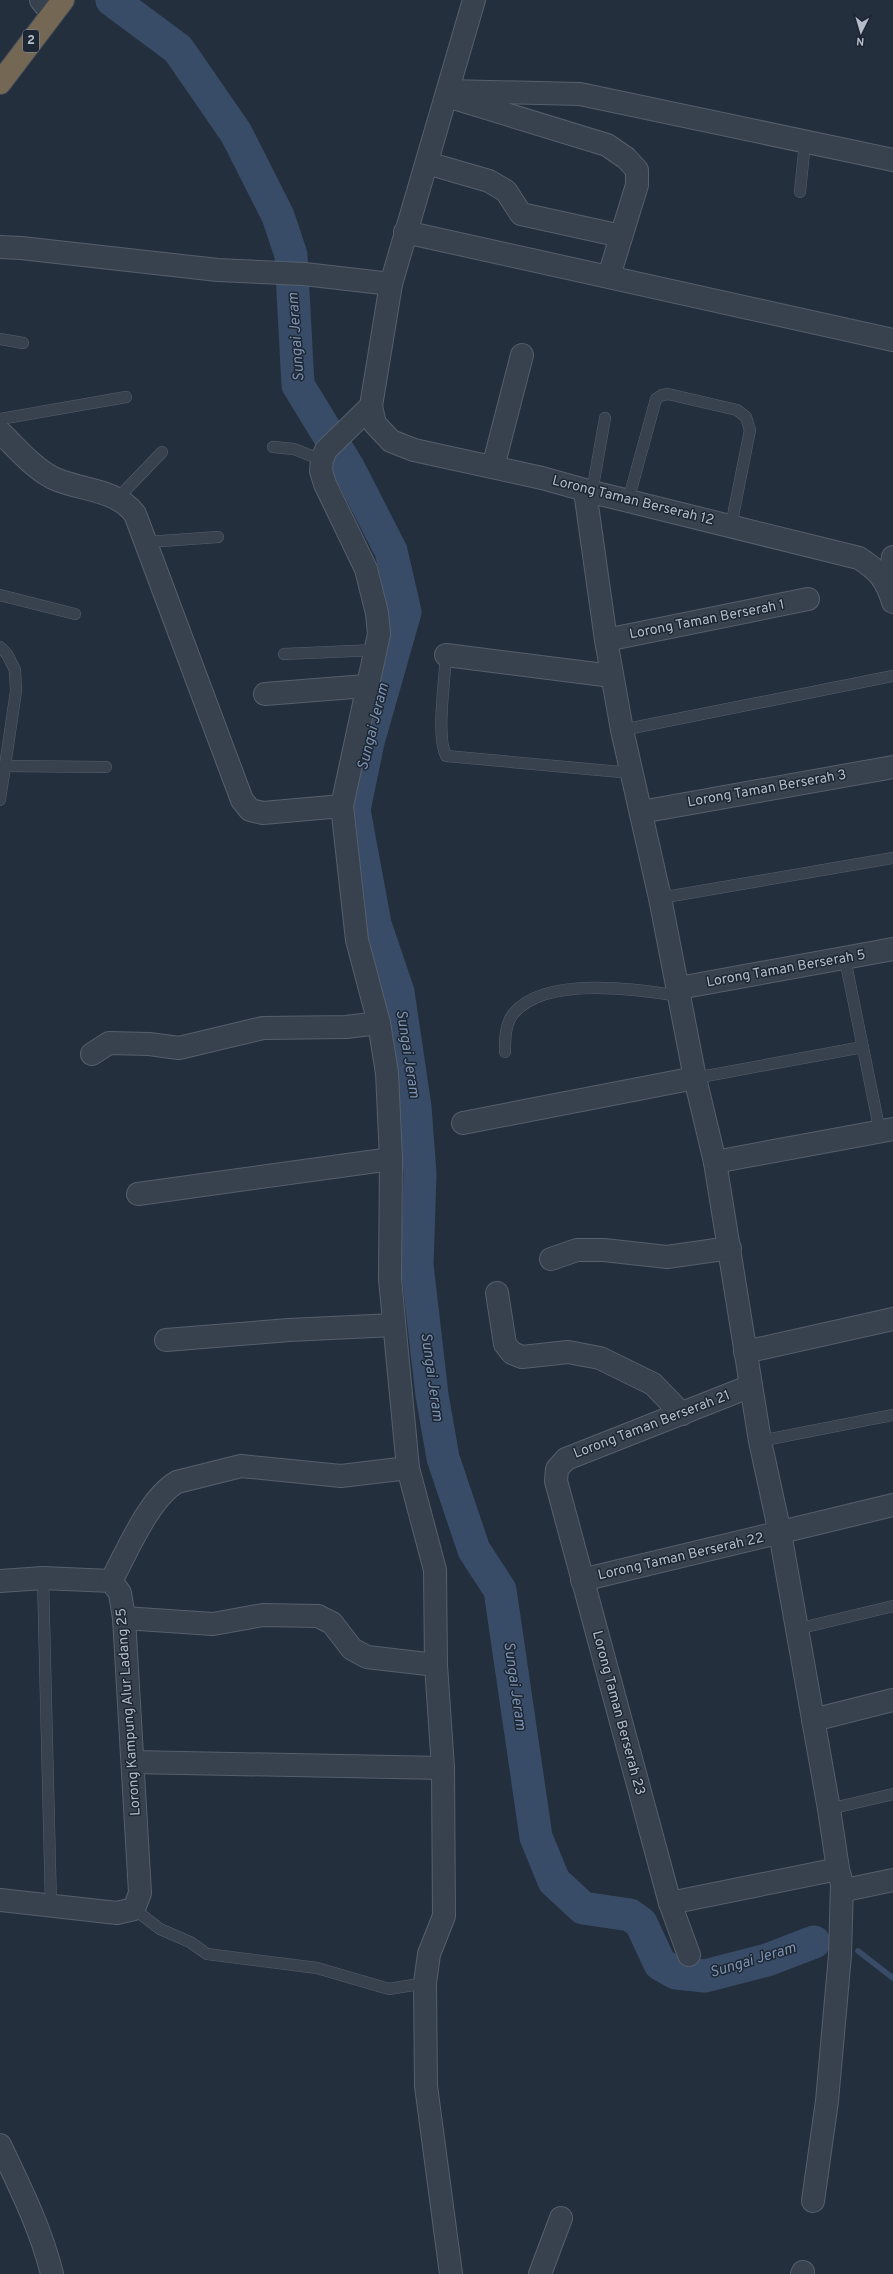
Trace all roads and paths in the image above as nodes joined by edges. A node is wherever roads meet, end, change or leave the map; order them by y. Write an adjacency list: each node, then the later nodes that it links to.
1 (474, 0): 4 (street)
2 (52, 5): 3 (highway, 2)
3 (0, 83)
4 (448, 94): 5 (street); 7 (street); 10 (street)
5 (805, 142): 6 (street); 8 (lane)
6 (893, 160)
7 (427, 163): 9 (street); 10 (street)
8 (800, 192)
9 (406, 232): 12 (street); 13 (street)
10 (621, 236): 12 (street)
11 (0, 248): 13 (street)
12 (609, 276): 15 (street)
13 (391, 284): 19 (street)
14 (0, 339): 16 (lane)
15 (893, 340)
16 (23, 344)
17 (522, 355): 26 (street)
18 (126, 397): 21 (lane)
19 (371, 406): 24 (street); 26 (street, Lorong Taman Berserah 12)
20 (605, 418): 27 (lane)
21 (0, 419)
22 (0, 432): 28 (street)
23 (273, 447): 24 (lane)
24 (330, 449): 40 (street)
25 (162, 452): 28 (lane)
26 (494, 467): 27 (street, Lorong Taman Berserah 12)
27 (589, 491): 29 (street, Lorong Taman Berserah 12); 38 (street)
28 (118, 498): 32 (street)
29 (628, 501): 30 (street, Lorong Taman Berserah 12); 30 (lane)
30 (731, 526): 34 (street, Lorong Taman Berserah 12)
31 (218, 537): 32 (lane)
32 (147, 542): 53 (street)
33 (893, 557): 34 (street)
34 (891, 593)
35 (0, 595): 37 (lane)
36 (808, 600): 38 (street, Lorong Taman Berserah 1)
37 (75, 614)
38 (606, 640): 43 (street)
39 (0, 647): 48 (lane)
40 (376, 650): 41 (lane); 45 (street)
41 (284, 654)
42 (446, 655): 43 (street); 51 (lane)
43 (612, 676): 47 (street)
44 (893, 676): 47 (lane)
45 (366, 686): 46 (street); 53 (street)
46 (265, 694)
47 (622, 730): 51 (street)
48 (5, 766): 50 (lane); 52 (lane)
49 (893, 766): 54 (street, Lorong Taman Berserah 3)
50 (106, 768)
51 (632, 773): 54 (street)
52 (0, 800)
53 (342, 806): 60 (street)
54 (641, 812): 56 (street)
55 (893, 858): 56 (lane)
56 (660, 898): 59 (street)
57 (893, 949): 58 (street, Lorong Taman Berserah 5)
58 (845, 959): 59 (street, Lorong Taman Berserah 5); 61 (lane)
59 (680, 992): 62 (lane); 64 (street)
60 (379, 1023): 63 (street); 67 (street)
61 (863, 1047): 64 (lane); 66 (lane)
62 (505, 1052)
63 (92, 1054)
64 (695, 1078): 65 (street); 68 (street)
65 (463, 1124)
66 (887, 1130): 68 (street)
67 (391, 1159): 69 (street); 74 (street)
68 (715, 1162): 70 (street)
69 (138, 1194)
70 (730, 1248): 71 (street); 76 (street)
71 (551, 1259)
72 (497, 1293): 78 (street)
73 (893, 1320): 76 (street)
74 (394, 1325): 75 (street); 81 (street)
75 (166, 1340)
76 (745, 1352): 77 (street)
77 (751, 1386): 78 (street, Lorong Taman Berserah 21); 80 (street)
78 (682, 1414): 82 (street, Lorong Taman Berserah 21)
79 (893, 1415): 80 (lane)
80 (760, 1441): 84 (street)
81 (408, 1468): 88 (street); 92 (street)
82 (557, 1469): 86 (street, Lorong Taman Berserah 23)
83 (893, 1505): 84 (street, Lorong Taman Berserah 22)
84 (780, 1533): 86 (street, Lorong Taman Berserah 22); 91 (street)
85 (43, 1578): 87 (street); 88 (street); 103 (lane)
86 (582, 1580): 102 (street, Lorong Taman Berserah 23)
87 (0, 1581)
88 (111, 1581): 90 (street, Lorong Kampung Alur Ladang 25)
89 (893, 1606): 91 (lane)
90 (124, 1618): 92 (street); 95 (street, Lorong Kampung Alur Ladang 25)
91 (797, 1630): 94 (street)
92 (436, 1665): 96 (street)
93 (893, 1700): 94 (street)
94 (813, 1720): 98 (street)
95 (133, 1762): 96 (street); 104 (street, Lorong Kampung Alur Ladang 25)
96 (443, 1768): 106 (street)
97 (893, 1794): 98 (lane)
98 (830, 1809): 99 (street)
99 (840, 1876): 100 (street); 102 (street); 108 (street)
100 (893, 1880)
101 (0, 1900): 103 (street)
102 (670, 1903): 105 (street, Lorong Taman Berserah 23)
103 (51, 1906): 104 (street)
104 (134, 1909): 106 (lane)
105 (689, 1955)
106 (425, 1983): 111 (street)
107 (0, 2145): 110 (street)
108 (813, 2201)
109 (561, 2218): 112 (street)
110 (52, 2274)
111 (451, 2274)
112 (540, 2274)

